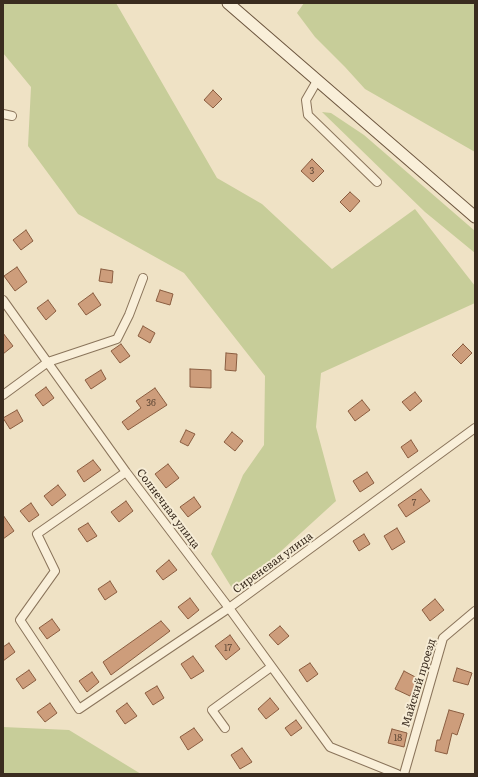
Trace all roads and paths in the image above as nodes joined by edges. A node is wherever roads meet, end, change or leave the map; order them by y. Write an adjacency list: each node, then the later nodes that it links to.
1 (228, 3): 2 (street)
2 (317, 80): 5 (street); 6 (street)
3 (3, 114): 4 (street)
4 (12, 116)
5 (377, 182)
6 (475, 217)
7 (143, 278): 9 (street)
8 (3, 300): 9 (street, Солнечная улица)
9 (48, 362): 10 (street); 12 (street, Солнечная улица)
10 (3, 395)
11 (475, 428): 13 (street, Сиреневая улица)
12 (126, 472): 13 (street, Солнечная улица); 13 (street, Сиреневая улица)
13 (229, 608): 15 (street, Солнечная улица)
14 (475, 611): 18 (street, Майский проезд)
15 (271, 667): 16 (street); 17 (street, Солнечная улица)
16 (225, 728)
17 (397, 774)
18 (404, 774)

